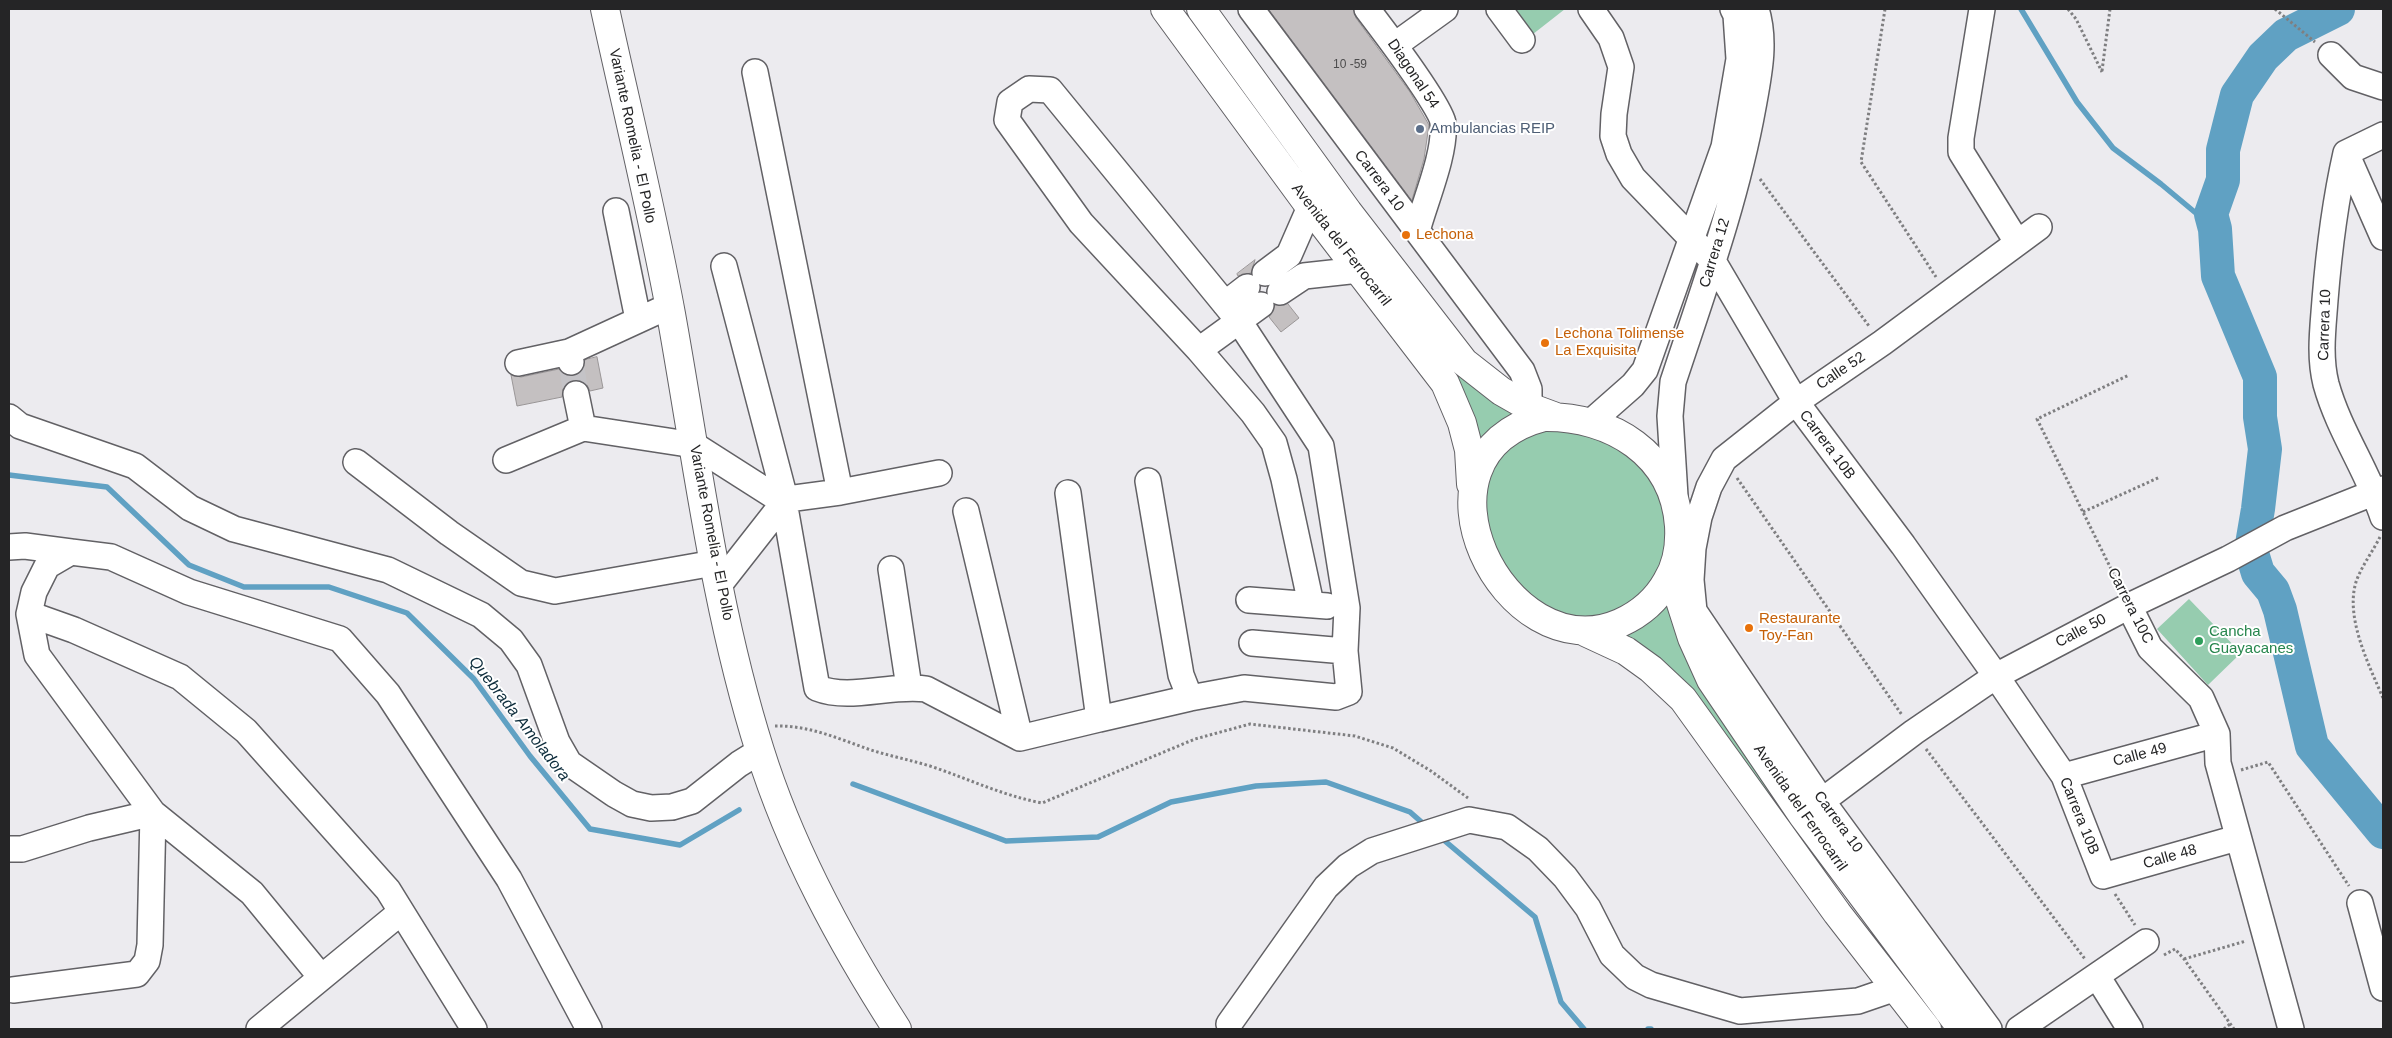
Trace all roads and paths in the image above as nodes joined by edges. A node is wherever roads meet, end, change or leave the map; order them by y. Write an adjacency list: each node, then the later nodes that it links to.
1 (605, 9): 39 (main road, Variante Romelia - El Pollo)
2 (1164, 9): 25 (main road, Avenida del Ferrocarril)
3 (1201, 9): 48 (main road, Avenida del Ferrocarril)
4 (1251, 9): 28 (street, Carrera 10)
5 (1367, 9): 17 (street, Diagonal 54)
6 (1445, 9): 17 (street)
7 (1499, 9): 16 (street)
8 (1591, 9): 29 (street, Carrera 10B)
9 (1733, 9): 19 (street, Carrera 12)
10 (1756, 9): 19 (street, Carrera 12)
11 (1885, 9): 38 (path)
12 (1982, 9): 31 (street)
13 (2068, 9): 14 (path)
14 (2110, 9)
15 (2275, 9): 18 (path)
16 (1522, 40)
17 (1394, 45): 28 (street, Diagonal 54)
18 (2331, 55): 21 (street)
19 (1750, 59): 24 (street, Carrera 12); 29 (street, Carrera 12)
20 (755, 72): 60 (street)
21 (2383, 87)
22 (2383, 135): 23 (street)
23 (2346, 153): 30 (street); 59 (street, Carrera 10)
24 (1744, 157): 33 (street, Carrera 12); 42 (path)
25 (1310, 207): 32 (street); 35 (main road, Avenida del Ferrocarril)
26 (616, 211): 41 (street)
27 (2039, 227): 31 (street, Calle 52)
28 (1417, 231): 48 (street, Carrera 10)
29 (1691, 238): 33 (street, Carrera 10B); 51 (street, Carrera 12)
30 (2383, 238)
31 (2017, 242): 38 (street, Calle 52)
32 (1289, 255): 36 (street); 37 (street)
33 (1713, 261): 47 (street, Carrera 10B); 62 (street, Carrera 12)
34 (724, 266): 64 (street)
35 (1359, 270): 36 (street); 63 (main road, Avenida del Ferrocarril)
36 (1304, 276): 37 (street)
37 (1263, 289): 40 (street)
38 (1948, 294): 42 (street, Calle 52)
39 (669, 306): 41 (street); 53 (main road, Variante Romelia - El Pollo)
40 (1232, 313): 43 (street); 43 (street); 77 (street)
41 (638, 319): 44 (street)
42 (1882, 343): 47 (street, Calle 52)
43 (1199, 350): 75 (street)
44 (518, 363)
45 (2129, 375): 66 (path, Carrera 10C)
46 (576, 394): 52 (street)
47 (1796, 402): 78 (street, Calle 52); 83 (street, Carrera 10B)
48 (1529, 407): 50 (main road, Avenida del Ferrocarril)
49 (9, 417): 91 (street)
50 (1557, 417): 51 (main road); 63 (main road)
51 (1591, 422): 62 (main road)
52 (583, 428): 53 (street); 54 (street)
53 (694, 445): 64 (street); 73 (main road, Variante Romelia - El Pollo)
54 (506, 460)
55 (356, 462): 73 (street)
56 (939, 473): 60 (street)
57 (2160, 478): 66 (path)
58 (1148, 482): 85 (street)
59 (2379, 491): 67 (street, Carrera 10); 76 (street, Calle 50)
60 (840, 492): 64 (street)
61 (1068, 493): 87 (street)
62 (1675, 496): 72 (main road)
63 (1471, 501): 80 (main road, Avenida del Ferrocarril)
64 (783, 502): 73 (street); 84 (street)
65 (966, 511): 90 (street)
66 (2083, 512): 76 (path, Carrera 10C)
67 (2383, 517)
68 (2383, 532): 86 (path)
69 (9, 546): 70 (street)
70 (71, 552): 79 (street); 115 (street)
71 (892, 568): 84 (street)
72 (1674, 568): 80 (main road); 95 (main road, Avenida del Ferrocarril)
73 (716, 574): 91 (main road, Variante Romelia - El Pollo)
74 (1249, 600): 75 (street)
75 (1311, 604): 77 (street)
76 (2129, 606): 83 (street, Calle 50); 89 (street, Carrera 10C)
77 (1347, 608): 82 (street)
78 (1694, 611): 95 (street, Carrera 10)
79 (29, 614): 96 (street); 101 (street)
80 (1585, 632): 107 (main road, Avenida del Ferrocarril)
81 (1252, 643): 82 (street)
82 (1345, 651): 85 (street)
83 (1996, 676): 93 (street, Carrera 10B); 95 (street, Calle 50)
84 (909, 687): 90 (street)
85 (1190, 698): 87 (street)
86 (2383, 698)
87 (1099, 718): 90 (street)
88 (782, 726): 94 (path)
89 (2217, 734): 92 (street, Carrera 10C); 93 (street, Calle 49)
90 (1020, 738)
91 (760, 751): 116 (main road, Variante Romelia - El Pollo)
92 (2221, 775): 97 (street, Carrera 10C); 100 (path)
93 (2064, 776): 99 (street, Carrera 10B)
94 (1469, 799)
95 (1812, 808): 118 (main road, Avenida del Ferrocarril); 119 (street, Carrera 10)
96 (153, 813): 98 (street); 106 (street); 109 (street)
97 (2237, 838): 99 (street, Calle 48); 102 (street, Carrera 10C)
98 (9, 849)
99 (2103, 876): 103 (path)
100 (2360, 903): 108 (street)
101 (401, 912): 106 (street); 114 (street)
102 (2266, 936): 104 (path); 124 (street, Carrera 10C)
103 (2146, 942): 104 (path); 105 (street)
104 (2184, 959): 112 (path)
105 (2097, 976): 120 (street); 121 (street)
106 (320, 977): 113 (street)
107 (1896, 988): 110 (street); 117 (main road, Avenida del Ferrocarril)
108 (2383, 988)
109 (13, 990)
110 (1758, 1020): 111 (street)
111 (1229, 1024)
112 (2230, 1024): 122 (path); 123 (path)
113 (259, 1029)
114 (474, 1029)
115 (589, 1029)
116 (897, 1029)
117 (1927, 1029)
118 (1962, 1029)
119 (1989, 1029)
120 (2019, 1029)
121 (2130, 1029)
122 (2224, 1029)
123 (2234, 1029)
124 (2291, 1029)

